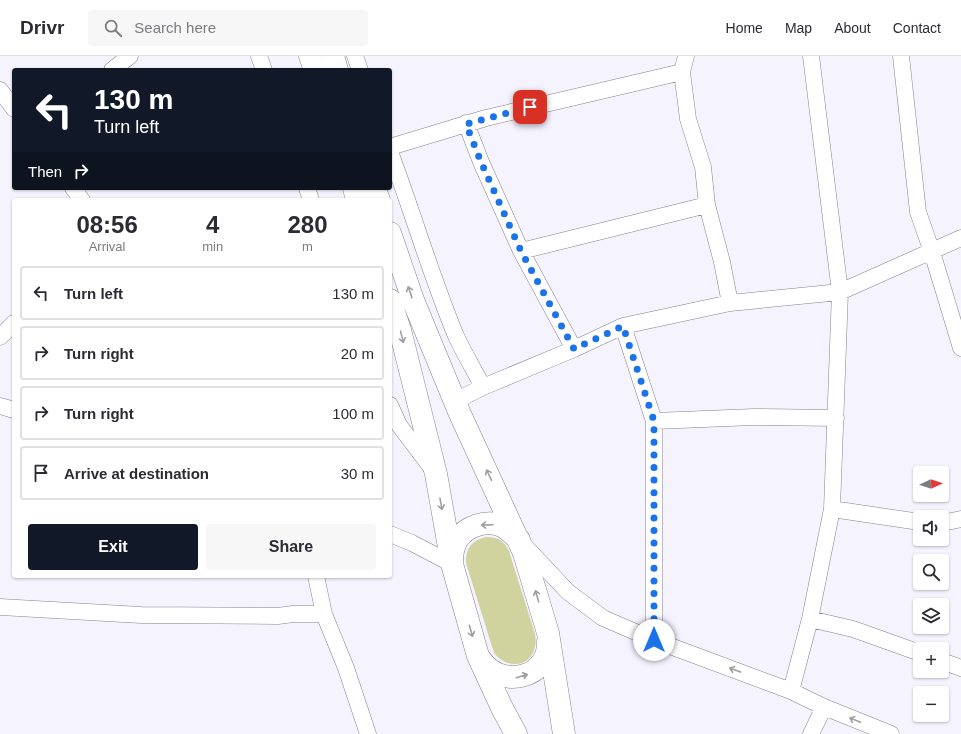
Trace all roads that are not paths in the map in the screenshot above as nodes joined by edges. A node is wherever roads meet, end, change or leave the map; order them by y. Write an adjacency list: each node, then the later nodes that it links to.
1 (130, 56): 9 (street)
2 (259, 56): 10 (street)
3 (310, 56): 11 (street)
4 (333, 56): 12 (street)
5 (355, 56): 13 (street)
6 (686, 56): 14 (street)
7 (811, 56): 25 (street)
8 (901, 56): 24 (street)
9 (115, 68)
10 (263, 68)
11 (314, 68)
12 (336, 68)
13 (359, 68)
14 (682, 72): 17 (street); 20 (street)
15 (0, 90): 16 (street)
16 (12, 106)
17 (466, 124): 18 (street); 23 (street)
18 (392, 146)
19 (392, 157): 33 (street)
20 (707, 205): 23 (street); 26 (street)
21 (961, 238): 24 (street)
22 (392, 239): 34 (street, one-way to 22)
23 (521, 251): 32 (street)
24 (932, 252): 25 (street); 31 (street)
25 (840, 292): 26 (street); 38 (street)
26 (730, 303): 29 (street)
27 (392, 306): 40 (street, one-way to 40)
28 (12, 325): 30 (street)
29 (623, 326): 32 (street); 39 (street)
30 (0, 338)
31 (961, 348)
32 (574, 349): 33 (street)
33 (483, 387): 34 (street)
34 (455, 401): 47 (street, one-way to 34)
35 (0, 406): 36 (street)
36 (12, 409)
37 (392, 409): 40 (street)
38 (836, 418): 39 (street); 41 (street)
39 (654, 421): 55 (street)
40 (436, 474): 46 (street, one-way to 46)
41 (832, 509): 43 (street); 53 (street)
42 (961, 519): 44 (street)
43 (913, 521)
44 (949, 522)
45 (392, 535): 48 (street)
46 (456, 536): 47 (street, one-way to 46); 48 (street); 49 (street)
47 (520, 541): 54 (street, one-way to 47); 55 (street)
48 (412, 543): 49 (street)
49 (452, 564): 57 (street, one-way to 57)
50 (316, 578): 52 (street)
51 (0, 607): 52 (street)
52 (324, 614): 62 (street)
53 (810, 619): 56 (street); 60 (street)
54 (548, 633): 57 (street, one-way to 54); 64 (street)
55 (654, 640): 60 (street, one-way to 55)
56 (913, 650)
57 (478, 656): 63 (street)
58 (949, 664): 59 (street)
59 (961, 668)
60 (791, 691): 61 (street)
61 (824, 707): 65 (street); 66 (street, one-way to 61)
62 (368, 734)
63 (516, 734)
64 (564, 734)
65 (811, 734)
66 (891, 734)

